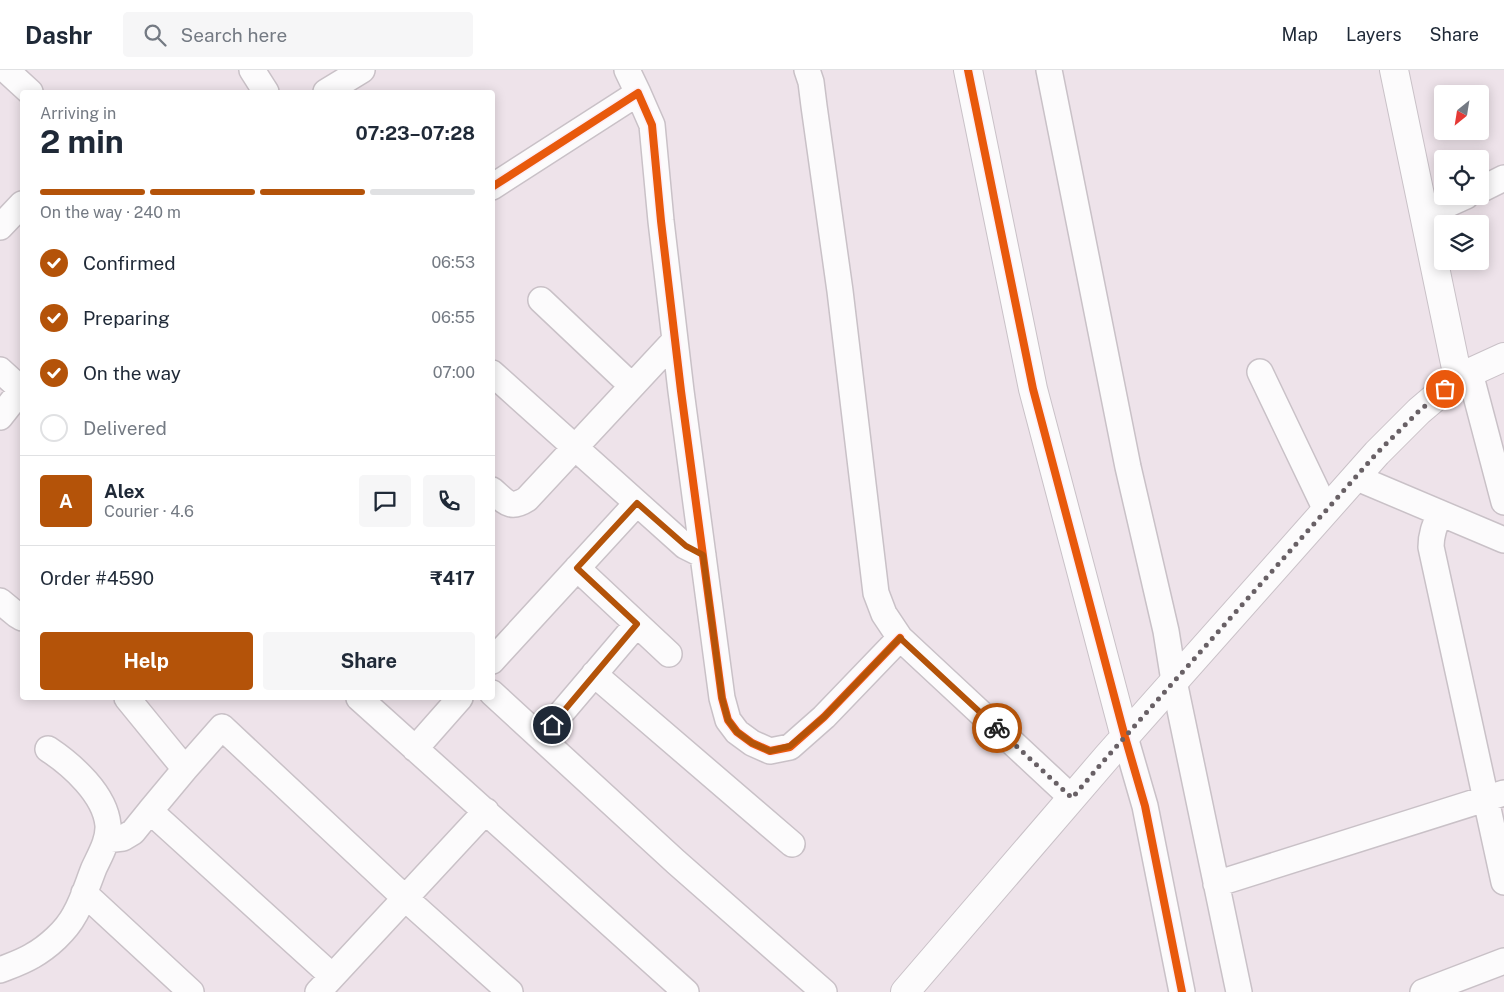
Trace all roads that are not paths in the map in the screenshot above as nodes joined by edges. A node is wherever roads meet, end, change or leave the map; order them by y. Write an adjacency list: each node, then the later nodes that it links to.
1 (6, 70): 9 (street)
2 (252, 70): 10 (street)
3 (362, 70): 11 (street)
4 (627, 70): 12 (street)
5 (807, 70): 42 (street)
6 (968, 70): 51 (street)
7 (1049, 70): 46 (street)
8 (1394, 70): 17 (street)
9 (30, 83)
10 (265, 90)
11 (329, 90)
12 (638, 93): 14 (street); 19 (street)
13 (1504, 178): 15 (street)
14 (495, 184)
15 (1489, 186)
16 (1447, 205): 17 (street)
17 (1424, 216): 23 (street)
18 (541, 300): 25 (street)
19 (675, 340): 25 (street); 37 (street)
20 (1504, 357): 23 (street)
21 (0, 370): 26 (street)
22 (1260, 372): 34 (street)
23 (1464, 375): 30 (street); 32 (street)
24 (495, 377): 29 (street)
25 (632, 386): 29 (street)
26 (20, 388)
27 (20, 392): 28 (street)
28 (0, 417)
29 (575, 447): 31 (street); 33 (street)
30 (1355, 477): 34 (street); 35 (street)
31 (495, 493)
32 (1504, 502)
33 (637, 503): 37 (street); 38 (street)
34 (1326, 510): 46 (street)
35 (1440, 513): 36 (street); 56 (street)
36 (1504, 540)
37 (703, 555): 42 (street)
38 (577, 568): 41 (street); 44 (street)
39 (0, 601): 40 (street)
40 (20, 617)
41 (637, 624): 43 (street); 45 (street)
42 (900, 638): 57 (street)
43 (669, 654)
44 (495, 658)
45 (594, 674): 52 (street); 61 (street)
46 (1174, 681): 51 (street); 63 (street)
47 (495, 696): 52 (street)
48 (129, 700): 55 (street)
49 (361, 700): 54 (street)
50 (458, 700): 54 (street)
51 (1124, 737): 57 (street); 74 (street)
52 (541, 738): 72 (street)
53 (48, 749): 60 (street)
54 (416, 749): 59 (street)
55 (185, 769): 58 (street); 65 (street)
56 (1495, 796): 62 (street); 63 (street)
57 (1072, 798): 73 (street)
58 (150, 811): 60 (street); 68 (street)
59 (486, 812): 65 (street); 71 (street)
60 (106, 840): 64 (street)
61 (792, 844)
62 (1504, 882)
63 (1216, 884): 75 (street)
64 (84, 893): 67 (street); 69 (street)
65 (406, 899): 68 (street); 70 (street)
66 (1504, 961): 76 (street)
67 (0, 970)
68 (325, 984)
69 (184, 989)
70 (502, 989)
71 (686, 992)
72 (824, 992)
73 (905, 992)
74 (1182, 992)
75 (1239, 992)
76 (1423, 992)

